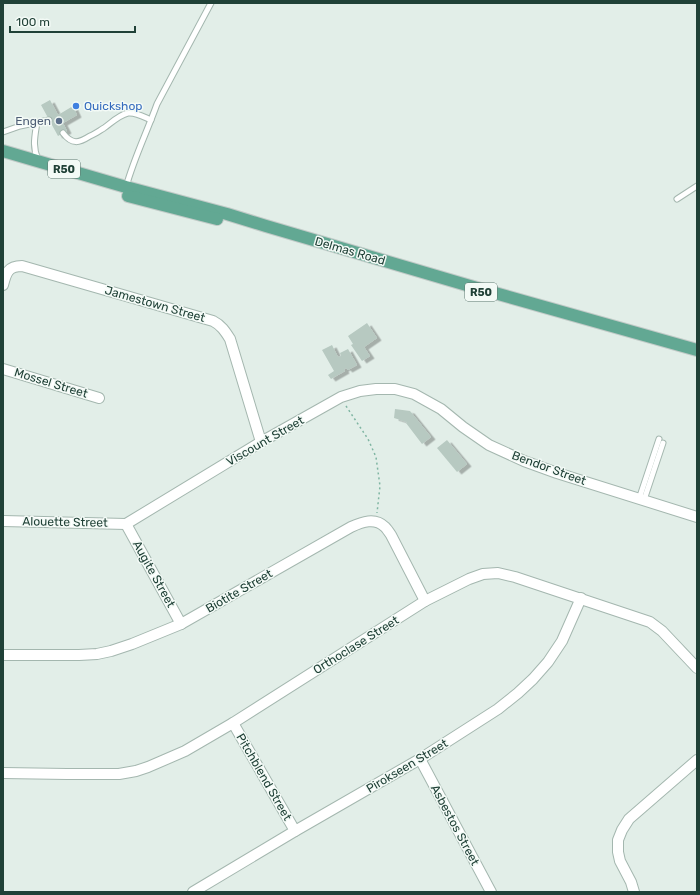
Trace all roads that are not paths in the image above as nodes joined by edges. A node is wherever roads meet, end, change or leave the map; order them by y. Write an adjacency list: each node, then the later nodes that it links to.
1 (211, 3): 3 (lane)
2 (49, 120): 4 (lane)
3 (151, 120): 6 (lane); 11 (lane)
4 (37, 122): 5 (lane); 9 (lane)
5 (3, 132)
6 (64, 133)
7 (3, 151): 9 (main road, Delmas Road / R50)
8 (3, 158): 15 (main road, Delmas Road / R50)
9 (39, 162): 11 (main road, Delmas Road / R50)
10 (697, 186): 12 (lane)
11 (125, 188): 14 (main road, Delmas Road / R50)
12 (677, 199)
13 (3, 285): 20 (street, Jamestown Street)
14 (697, 350)
15 (697, 354)
16 (3, 368): 18 (street, Mossel Street)
17 (414, 394): 20 (street, Viscount Street); 21 (street, Bendor Street)
18 (99, 398)
19 (661, 441): 21 (lane)
20 (261, 442): 24 (street, Viscount Street)
21 (642, 500): 22 (street, Bendor Street)
22 (697, 517)
23 (3, 521): 24 (street, Alouette Street)
24 (126, 524): 27 (street, Augite Street)
25 (581, 598): 26 (street, Orthoclase Street); 29 (street, Orthoclase Street); 31 (street, Pirokseen Street)
26 (425, 601): 27 (street, Biotite Street); 30 (street, Orthoclase Street)
27 (181, 624): 28 (street, Biotite Street)
28 (3, 654)
29 (697, 668)
30 (233, 723): 33 (street, Orthoclase Street); 34 (street, Pitchblend Street)
31 (420, 759): 34 (street, Pirokseen Street); 36 (street, Asbestos Street)
32 (697, 760): 37 (street)
33 (3, 773)
34 (296, 831): 35 (street, Pirokseen Street)
35 (193, 892)
36 (491, 892)
37 (634, 892)

